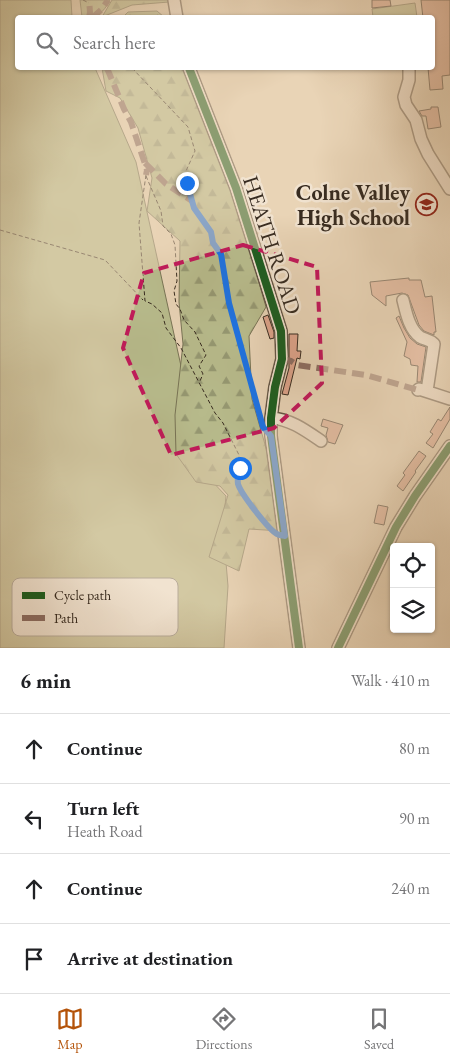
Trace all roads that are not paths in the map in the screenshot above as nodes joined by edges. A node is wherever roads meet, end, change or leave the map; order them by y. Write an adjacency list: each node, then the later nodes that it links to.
1 (174, 0): 2 (street)
2 (176, 15)
3 (190, 70): 8 (street, HEATH ROAD)
4 (409, 70): 5 (street)
5 (450, 189)
6 (403, 300): 7 (street)
7 (450, 399)
8 (266, 418): 9 (street); 11 (street, HEATH ROAD)
9 (321, 441)
10 (450, 446): 12 (street)
11 (299, 648)
12 (338, 648)

